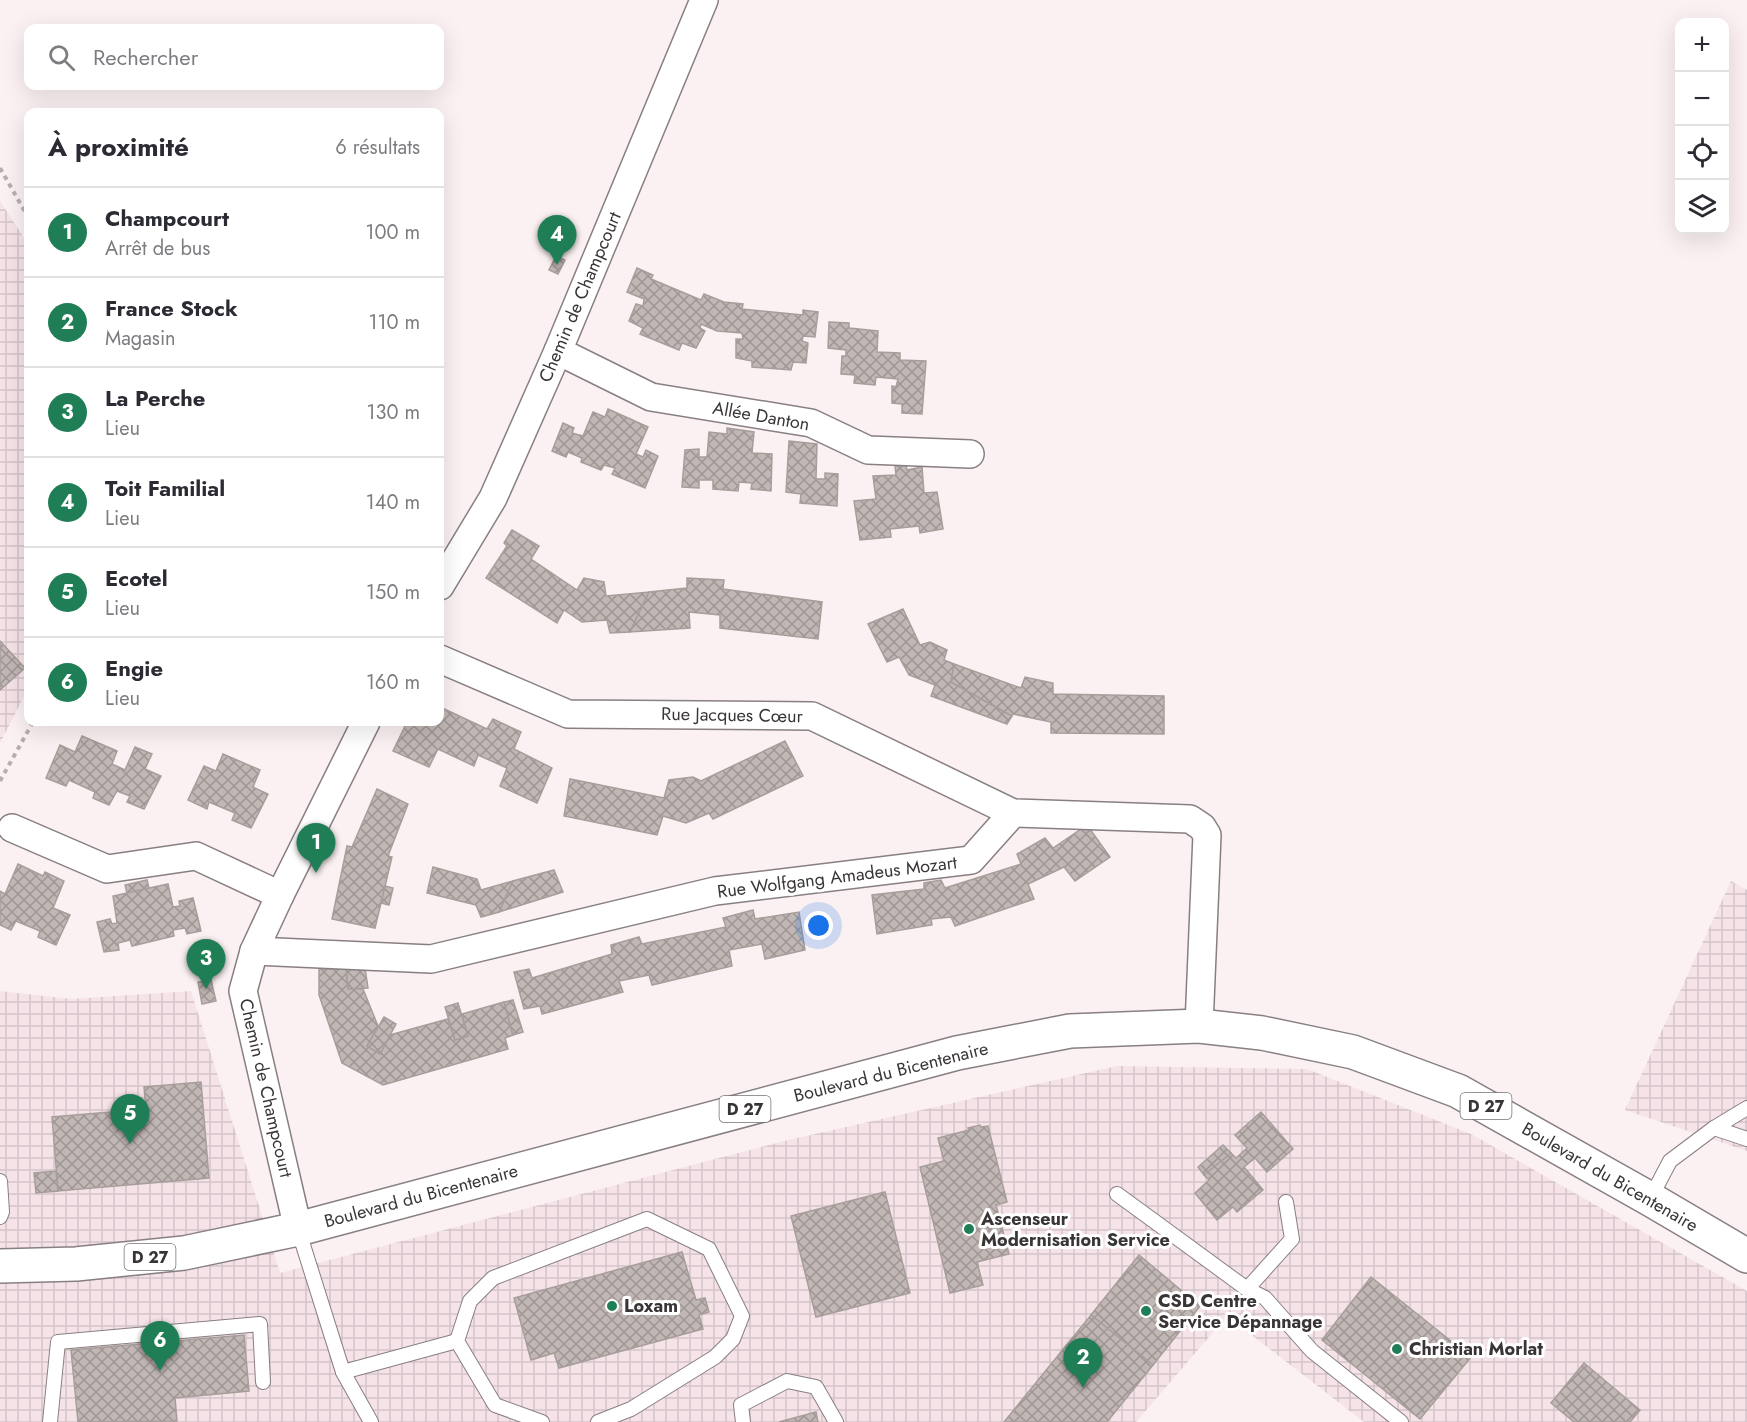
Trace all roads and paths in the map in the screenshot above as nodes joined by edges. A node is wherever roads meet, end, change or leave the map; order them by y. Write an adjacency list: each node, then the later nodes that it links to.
1 (704, 0): 4 (street, Chemin de Champcourt)
2 (0, 168): 3 (path)
3 (24, 210)
4 (558, 351): 5 (street, Allée Danton); 6 (street, Chemin de Champcourt)
5 (970, 454)
6 (444, 579)
7 (444, 661): 11 (street, Rue Jacques Cœur)
8 (31, 726): 10 (path)
9 (364, 726): 13 (street, Chemin de Champcourt)
10 (0, 781)
11 (1013, 813): 14 (street, Rue Wolfgang Amadeus Mozart); 15 (street)
12 (12, 828): 13 (street)
13 (280, 895): 14 (street, Chemin de Champcourt)
14 (254, 951): 24 (street, Chemin de Champcourt)
15 (1199, 1026): 21 (main road, Boulevard du Bicentenaire / D 27); 24 (main road, Boulevard du Bicentenaire / D 27)
16 (1747, 1108): 17 (lane)
17 (1714, 1128): 18 (lane); 21 (lane)
18 (1747, 1139)
19 (0, 1181): 23 (lane)
20 (1117, 1194): 27 (lane)
21 (1650, 1199): 25 (main road, Boulevard du Bicentenaire / D 27)
22 (1286, 1202): 27 (lane)
23 (0, 1217)
24 (298, 1229): 26 (main road, Boulevard du Bicentenaire / D 27); 29 (lane)
25 (1747, 1256)
26 (0, 1266)
27 (1247, 1289): 37 (lane)
28 (457, 1341): 29 (lane); 33 (lane); 34 (lane)
29 (343, 1372): 32 (lane)
30 (263, 1382): 31 (lane)
31 (50, 1422)
32 (371, 1422)
33 (542, 1422)
34 (598, 1422)
35 (743, 1422): 36 (lane)
36 (836, 1422)
37 (1401, 1422)

